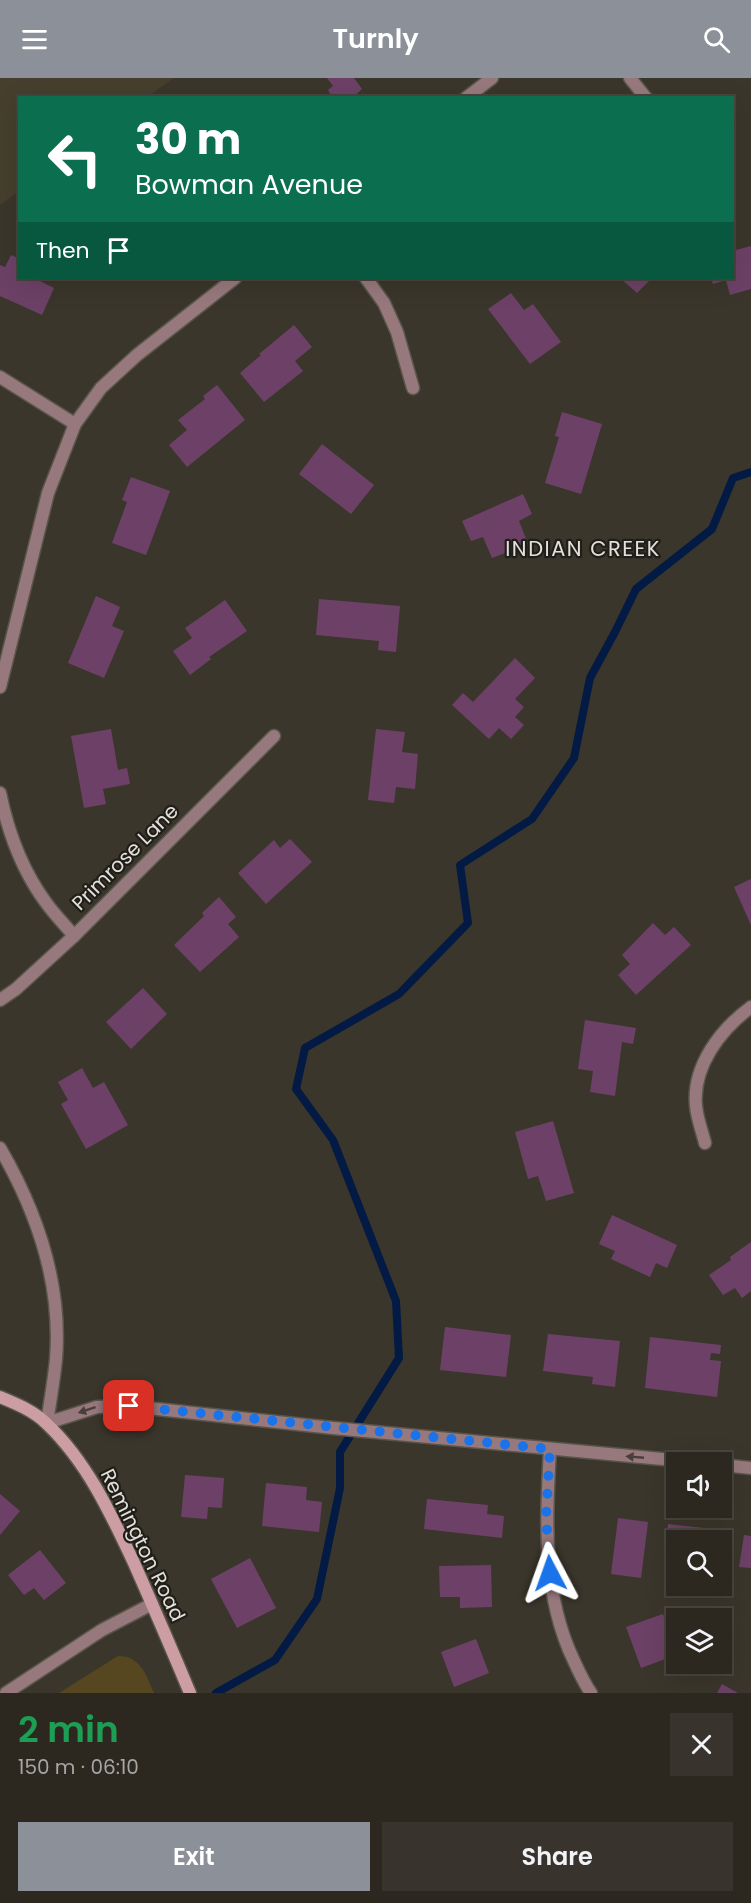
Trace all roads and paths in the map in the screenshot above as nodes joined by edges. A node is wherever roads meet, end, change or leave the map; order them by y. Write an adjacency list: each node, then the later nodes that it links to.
1 (492, 78): 3 (street)
2 (630, 78): 4 (street)
3 (469, 96)
4 (644, 96)
5 (234, 279): 9 (street)
6 (367, 279): 8 (street)
7 (0, 377): 9 (street)
8 (413, 388)
9 (75, 424): 10 (street)
10 (0, 687)
11 (274, 736): 13 (street, Primrose Lane)
12 (0, 793): 13 (street)
13 (74, 936): 14 (street, Primrose Lane)
14 (0, 1000)
15 (751, 1007): 16 (street)
16 (705, 1143)
17 (0, 1148): 19 (street)
18 (0, 1397): 19 (street, Remington Road)
19 (46, 1423): 20 (street, one-way to 19); 24 (street, Remington Road)
20 (550, 1449): 21 (street, one-way to 20); 27 (street)
21 (666, 1459)
22 (732, 1466): 23 (street)
23 (751, 1468)
24 (152, 1604): 25 (street); 26 (street, Remington Road)
25 (6, 1693)
26 (190, 1693)
27 (591, 1693)

